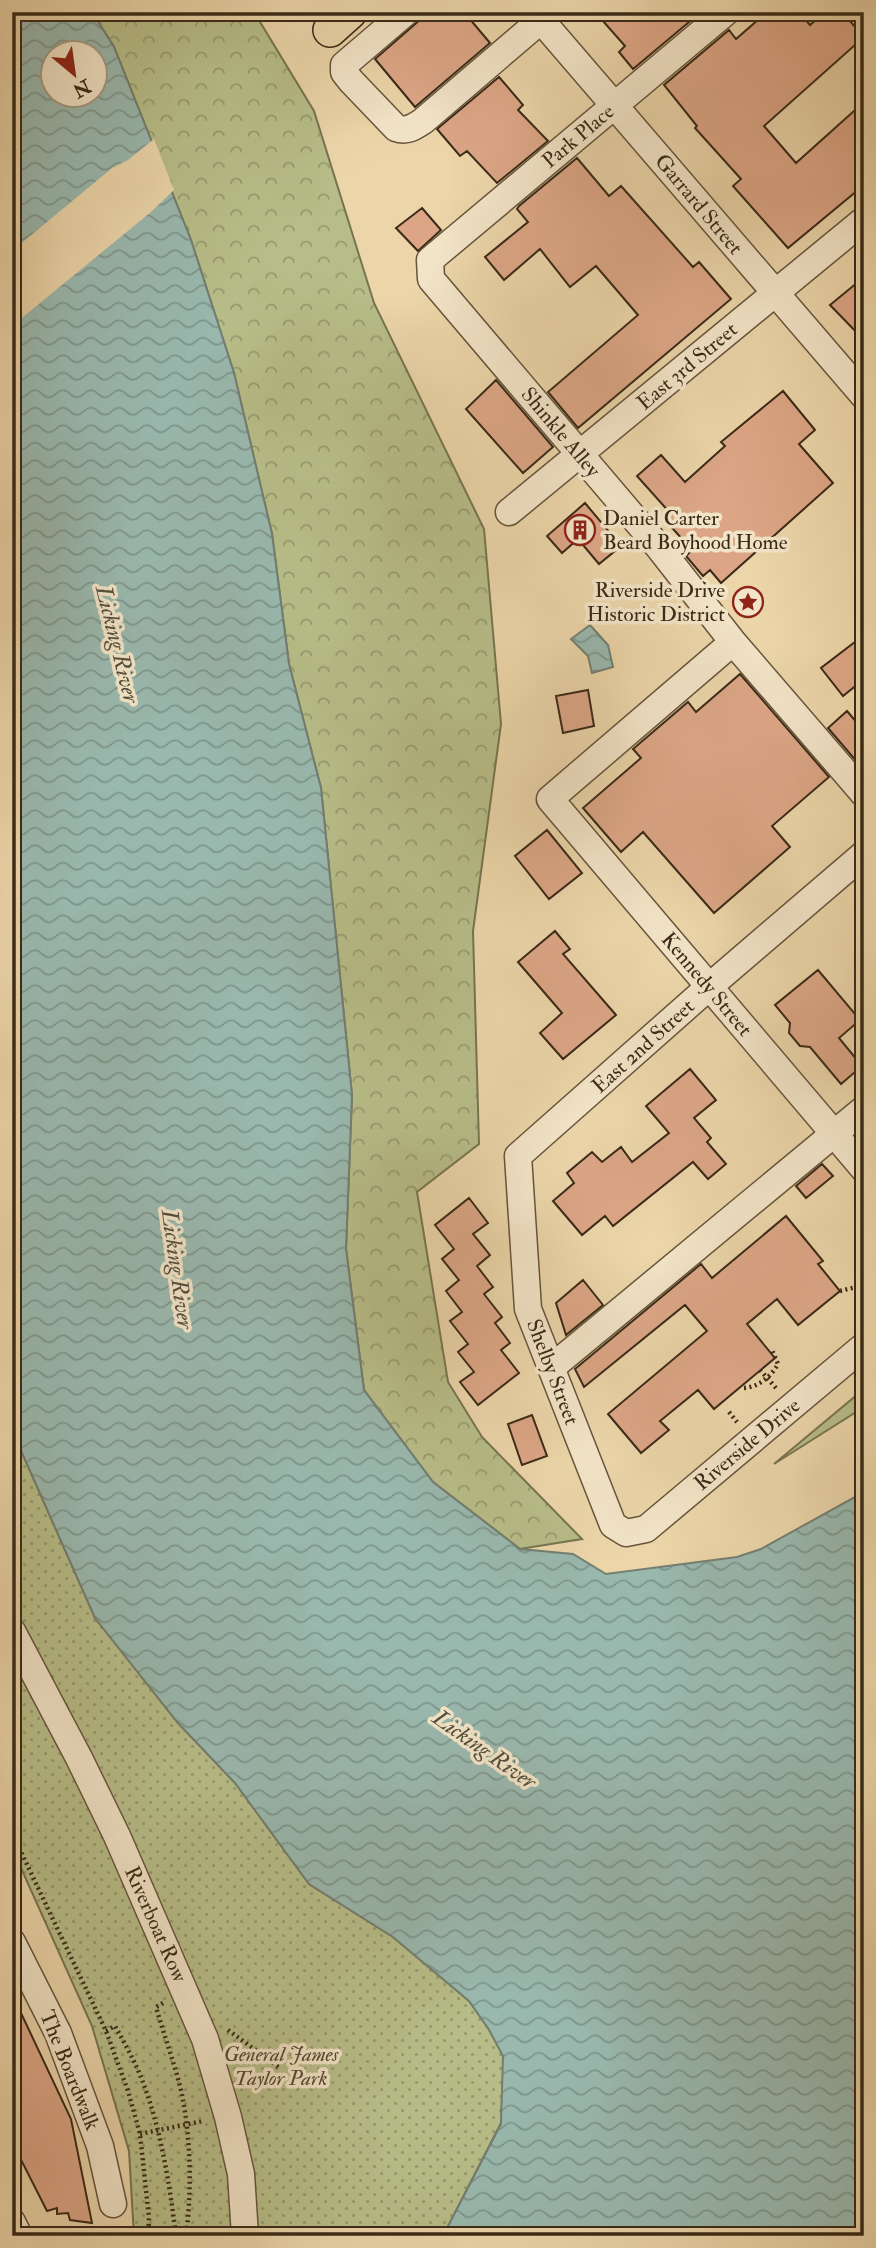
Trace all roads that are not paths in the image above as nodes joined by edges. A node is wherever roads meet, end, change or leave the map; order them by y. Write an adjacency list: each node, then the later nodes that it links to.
1 (406, 12): 3 (street)
2 (726, 12): 4 (street, Park Place)
3 (538, 16): 4 (street, Garrard Street)
4 (615, 105): 6 (street, Park Place); 7 (street, Garrard Street)
5 (864, 220): 7 (street, East 3rd Street)
6 (430, 260): 9 (street, Shinkle Alley)
7 (775, 293): 8 (street, Garrard Street); 9 (street, East 3rd Street)
8 (864, 396)
9 (581, 454): 10 (street, East 3rd Street); 11 (street, Shinkle Alley)
10 (509, 512)
11 (733, 642): 12 (street, Shinkle Alley); 14 (street, Kennedy Street)
12 (864, 794)
13 (864, 854): 14 (street, East 2nd Street)
14 (710, 986): 16 (street, Kennedy Street); 17 (street, East 2nd Street)
15 (864, 1109): 16 (street)
16 (834, 1134): 18 (street, Kennedy Street); 20 (street)
17 (518, 1156): 20 (street, Shelby Street)
18 (864, 1169)
19 (864, 1346): 21 (street, Riverside Drive)
20 (551, 1368): 21 (street, Shelby Street)
21 (626, 1532)
22 (12, 1631): 27 (street, Riverboat Row)
23 (12, 1942): 24 (street, The Boardwalk)
24 (113, 2204)
25 (12, 2222): 26 (street)
26 (19, 2236)
27 (245, 2236)

